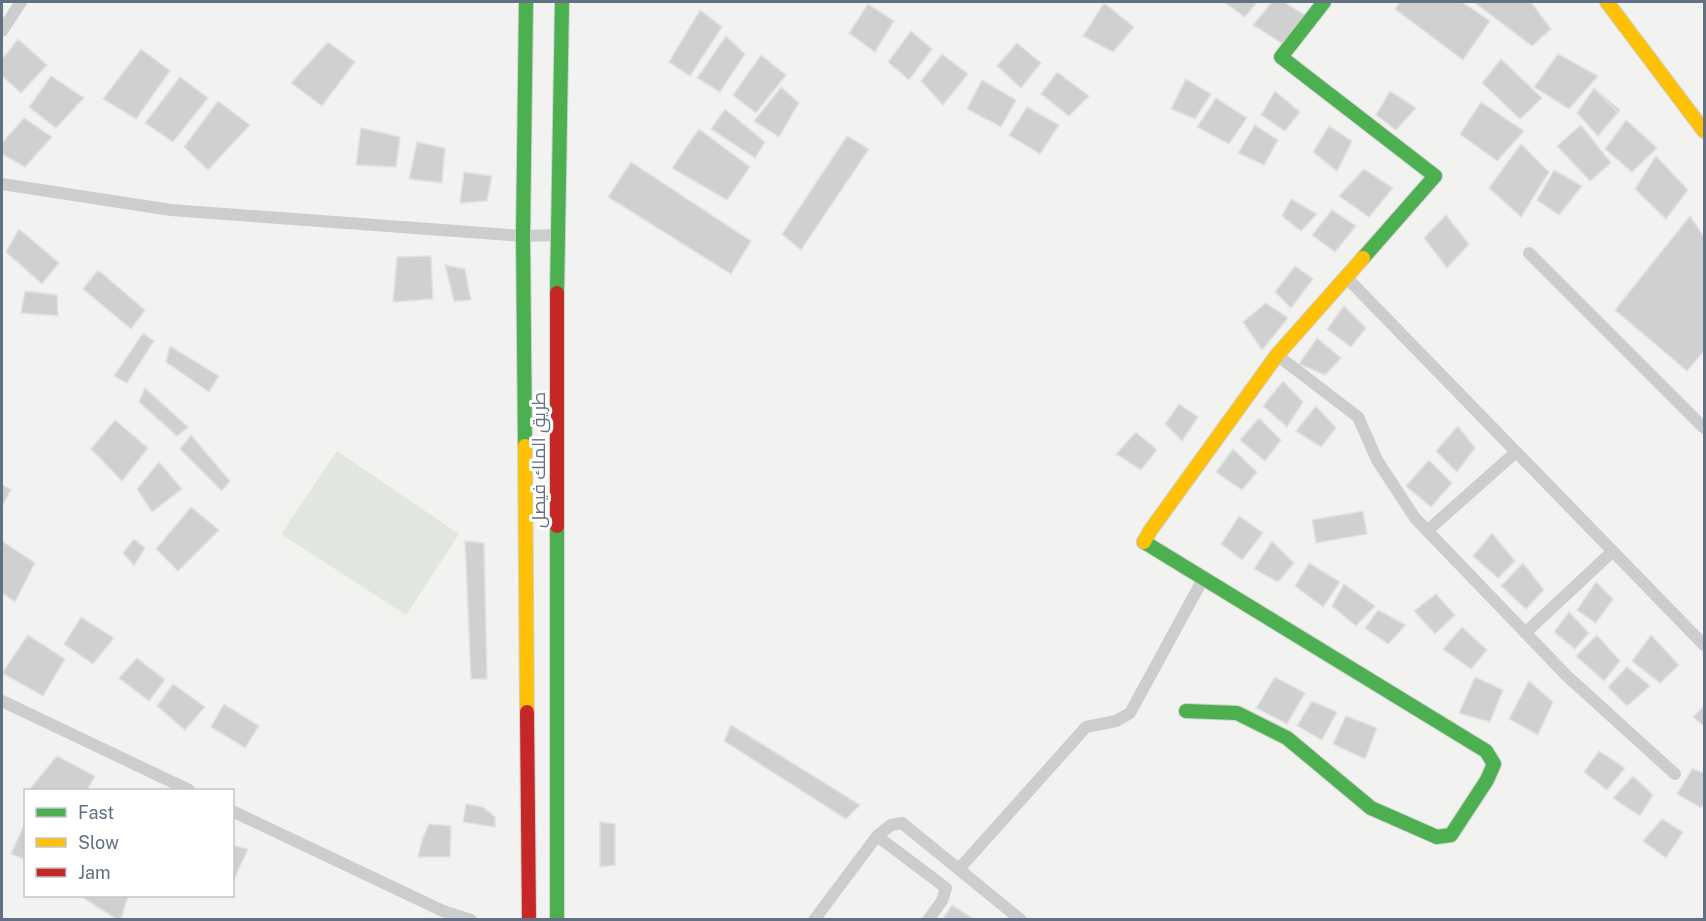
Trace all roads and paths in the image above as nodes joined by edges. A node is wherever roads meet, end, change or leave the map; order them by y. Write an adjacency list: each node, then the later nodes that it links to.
1 (21, 2): 6 (street)
2 (526, 2): 11 (main road, طريق الملك فيصل)
3 (562, 2): 10 (main road, طريق الملك فيصل)
4 (1324, 2): 13 (main road)
5 (1607, 2): 8 (main road)
6 (6, 16): 7 (street)
7 (2, 31)
8 (1704, 131)
9 (2, 184): 11 (street)
10 (557, 235): 11 (street); 31 (main road, طريق الملك فيصل)
11 (523, 236): 30 (main road, طريق الملك فيصل)
12 (1529, 253): 15 (street)
13 (1346, 277): 14 (main road); 16 (street)
14 (1277, 355): 17 (street); 19 (main road)
15 (1704, 428)
16 (1516, 452): 17 (street); 18 (street)
17 (1427, 531): 20 (street)
18 (1613, 551): 20 (street); 21 (street)
19 (1203, 579): 23 (main road); 28 (street)
20 (1526, 633): 24 (street)
21 (1703, 640)
22 (2, 701): 25 (street)
23 (1186, 711)
24 (1676, 774)
25 (187, 789)
26 (234, 812): 29 (street)
27 (877, 836): 28 (street); 32 (street); 33 (street)
28 (959, 869): 34 (street)
29 (471, 920)
30 (529, 920)
31 (557, 920)
32 (814, 920)
33 (928, 920)
34 (1021, 920)

